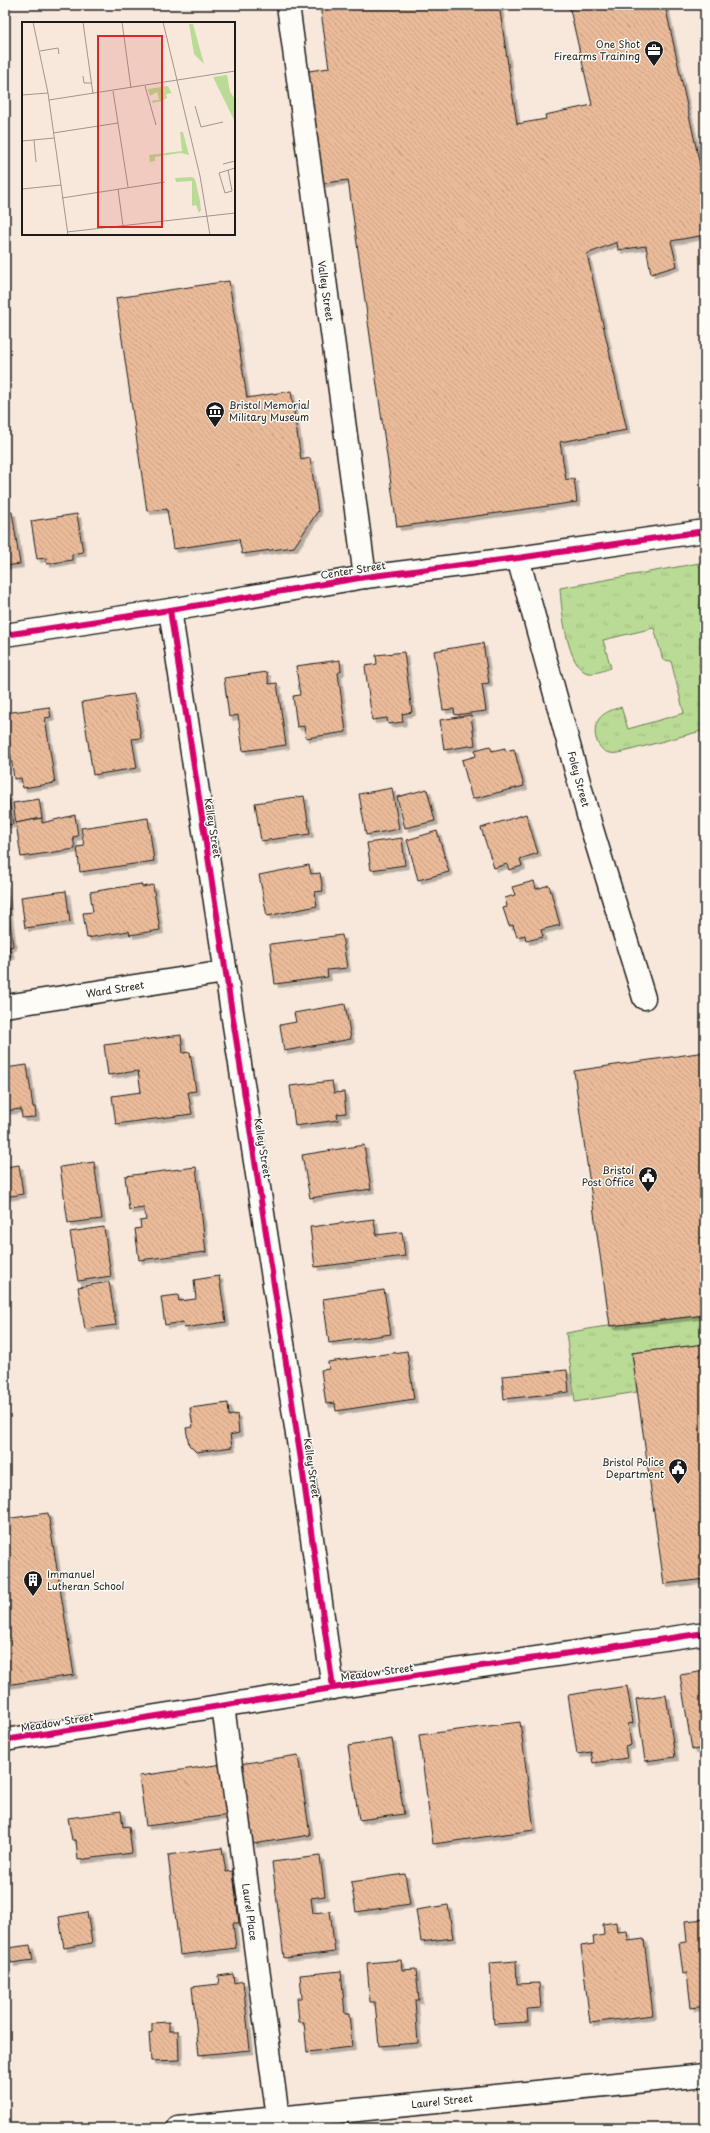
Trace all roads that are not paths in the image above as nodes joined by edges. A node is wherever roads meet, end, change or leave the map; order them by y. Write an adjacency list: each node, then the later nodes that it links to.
1 (288, 5): 4 (street, Valley Street)
2 (705, 531): 3 (street, Center Street)
3 (518, 558): 4 (street, Center Street); 8 (street, Foley Street)
4 (364, 577): 5 (street, Center Street)
5 (170, 610): 6 (street, Center Street); 7 (street, Kelley Street)
6 (5, 635)
7 (225, 972): 9 (street, Ward Street); 11 (street, Kelley Street)
8 (644, 998)
9 (5, 1006)
10 (705, 1633): 11 (street, Meadow Street)
11 (333, 1688): 12 (street, Meadow Street)
12 (223, 1706): 13 (street, Meadow Street); 15 (street, Laurel Place)
13 (5, 1740)
14 (705, 2075): 15 (street, Laurel Street)
15 (278, 2118): 16 (street, Laurel Street)
16 (178, 2128)

